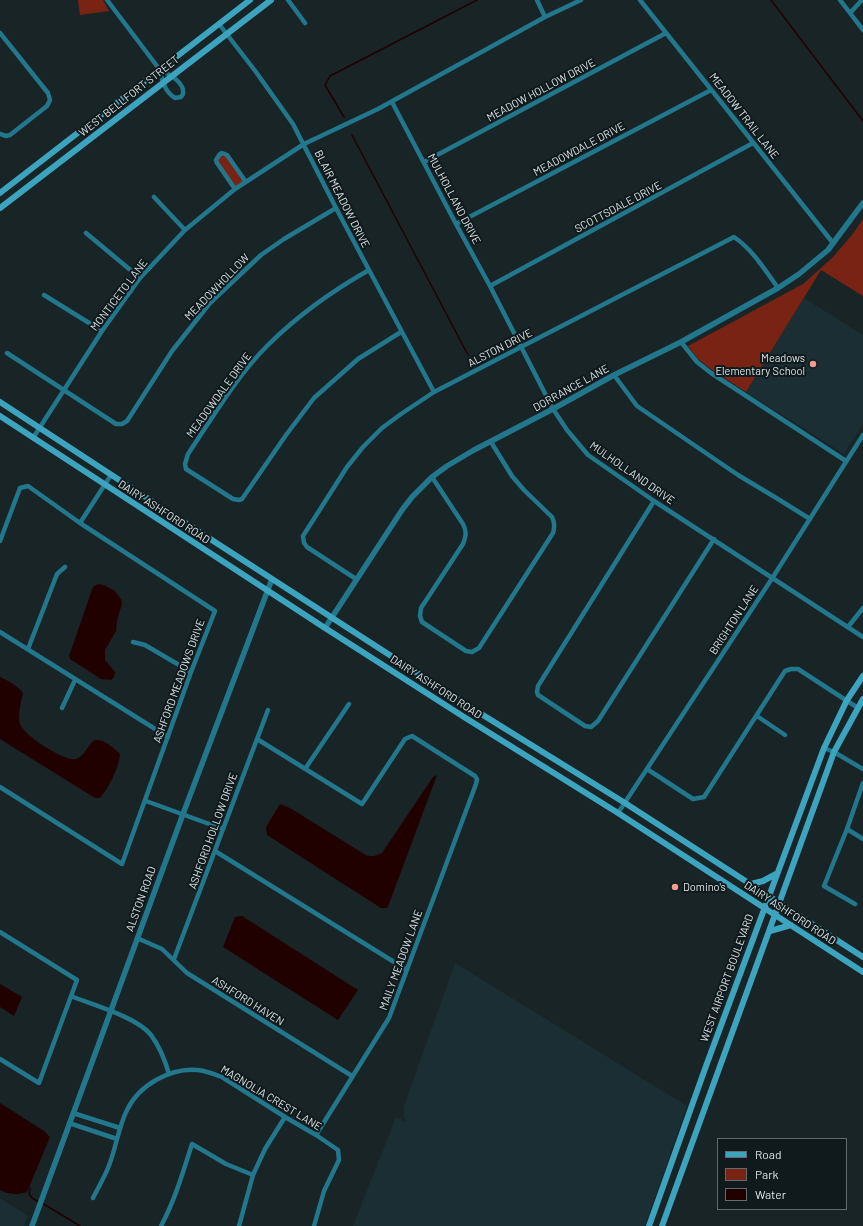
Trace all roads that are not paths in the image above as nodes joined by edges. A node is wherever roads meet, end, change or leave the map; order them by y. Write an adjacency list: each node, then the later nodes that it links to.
1 (107, 0): 18 (street)
2 (250, 0): 13 (main road, WEST BELLFORT STREET)
3 (271, 0): 17 (main road, WEST BELLFORT STREET)
4 (288, 0): 12 (street)
5 (537, 0): 11 (street)
6 (581, 0): 11 (street)
7 (640, 0): 16 (street, MEADOW TRAIL LANE)
8 (840, 0): 10 (street)
9 (862, 0): 10 (street)
10 (850, 13): 14 (street)
11 (545, 18): 22 (street)
12 (306, 23)
13 (219, 24): 17 (street, BLAIR MEADOW DRIVE); 18 (main road, WEST BELLFORT STREET)
14 (863, 30)
15 (0, 33): 23 (street)
16 (666, 33): 21 (street, MEADOW TRAIL LANE); 28 (street, MEADOW HOLLOW DRIVE)
17 (226, 34): 19 (main road, WEST BELLFORT STREET); 26 (street, BLAIR MEADOW DRIVE)
18 (160, 70): 19 (street); 20 (street); 25 (main road, WEST BELLFORT STREET)
19 (172, 76): 20 (main road, WEST BELLFORT STREET); 20 (street)
20 (162, 83): 27 (main road, WEST BELLFORT STREET)
21 (711, 90): 24 (street, MEADOW TRAIL LANE); 36 (street, MEADOWDALE DRIVE)
22 (392, 102): 26 (street, MONTICETO LANE); 28 (street, MULHOLLAND DRIVE)
23 (1, 134)
24 (753, 143): 39 (street, MEADOW TRAIL LANE); 42 (street, SCOTTSDALE DRIVE)
25 (63, 144): 27 (main road); 31 (main road, WEST BELLFORT STREET)
26 (304, 144): 29 (street, MONTICETO LANE); 35 (street, BLAIR MEADOW DRIVE)
27 (71, 154): 34 (main road, WEST BELLFORT STREET)
28 (424, 162): 36 (street, MULHOLLAND DRIVE)
29 (246, 182): 30 (street, MONTICETO LANE); 30 (street)
30 (235, 189): 37 (street, MONTICETO LANE)
31 (0, 193)
32 (154, 197): 37 (street)
33 (863, 203): 39 (street, DORRANCE LANE)
34 (0, 208)
35 (336, 208): 40 (street, BLAIR MEADOW DRIVE); 51 (street, MEADOWHOLLOW)
36 (456, 224): 42 (street, MULHOLLAND DRIVE)
37 (185, 230): 41 (street, MONTICETO LANE)
38 (86, 233): 41 (street)
39 (833, 243): 43 (street, DORRANCE LANE)
40 (369, 270): 46 (street, BLAIR MEADOW DRIVE); 46 (street, MEADOWDALE DRIVE)
41 (140, 278): 45 (street, MONTICETO LANE)
42 (490, 286): 48 (street, MULHOLLAND DRIVE)
43 (778, 288): 47 (street, DORRANCE LANE); 48 (street, ALSTON DRIVE)
44 (44, 295): 45 (street)
45 (102, 332): 51 (street, MONTICETO LANE)
46 (402, 332): 52 (street, BLAIR MEADOW DRIVE)
47 (681, 342): 50 (street, DORRANCE LANE); 60 (street)
48 (523, 347): 52 (street, ALSTON DRIVE); 54 (street, MULHOLLAND DRIVE)
49 (7, 353): 51 (street)
50 (614, 375): 54 (street, DORRANCE LANE); 65 (street)
51 (65, 390): 56 (street, MONTICETO LANE)
52 (434, 392): 72 (street, ALSTON DRIVE)
53 (0, 402): 56 (main road, DAIRY ASHFORD ROAD)
54 (553, 409): 59 (street, DORRANCE LANE); 64 (street, MULHOLLAND DRIVE)
55 (0, 416): 58 (main road, DAIRY ASHFORD ROAD)
56 (40, 428): 58 (street, MONTICETO LANE); 61 (main road, DAIRY ASHFORD ROAD)
57 (863, 435): 60 (street, BRIGHTON LANE)
58 (33, 438): 63 (main road, DAIRY ASHFORD ROAD)
59 (491, 442): 62 (street, DORRANCE LANE); 62 (street)
60 (846, 461): 65 (street, BRIGHTON LANE)
61 (111, 475): 63 (street); 71 (main road, DAIRY ASHFORD ROAD)
62 (432, 476): 72 (street, DORRANCE LANE)
63 (104, 485): 66 (street); 73 (main road, DAIRY ASHFORD ROAD)
64 (654, 501): 67 (street, MULHOLLAND DRIVE); 67 (street)
65 (810, 519): 70 (street, BRIGHTON LANE)
66 (80, 523): 68 (street); 82 (street, ASHFORD MEADOWS DRIVE)
67 (714, 539): 70 (street, MULHOLLAND DRIVE)
68 (0, 541)
69 (65, 568): 81 (street)
70 (773, 577): 76 (street, MULHOLLAND DRIVE); 100 (street, BRIGHTON LANE)
71 (272, 579): 73 (street, ALSTON ROAD); 75 (main road, DAIRY ASHFORD ROAD)
72 (356, 579): 75 (street, DORRANCE LANE)
73 (267, 590): 77 (main road, DAIRY ASHFORD ROAD); 107 (street, ALSTON ROAD)
74 (863, 608): 76 (street)
75 (332, 618): 77 (street, DORRANCE LANE); 88 (main road, DAIRY ASHFORD ROAD)
76 (848, 627): 79 (street, MULHOLLAND DRIVE)
77 (325, 628): 93 (main road, DAIRY ASHFORD ROAD)
78 (0, 632): 81 (street)
79 (863, 637)
80 (133, 642): 82 (street)
81 (28, 649): 84 (street)
82 (191, 672): 95 (street, ASHFORD MEADOWS DRIVE)
83 (863, 676): 86 (main road, WEST AIRPORT BOULEVARD)
84 (75, 680): 89 (street); 95 (street)
85 (863, 699): 90 (main road)
86 (847, 700): 90 (street); 92 (street); 97 (main road, WEST AIRPORT BOULEVARD)
87 (349, 704): 99 (street)
88 (470, 707): 93 (main road); 105 (main road, DAIRY ASHFORD ROAD)
89 (62, 708)
90 (858, 708): 98 (main road)
91 (268, 710): 96 (street, ASHFORD HOLLOW DRIVE)
92 (757, 716): 94 (street); 100 (street)
93 (464, 717): 106 (main road, DAIRY ASHFORD ROAD)
94 (785, 735)
95 (168, 737): 104 (street, ASHFORD MEADOWS DRIVE)
96 (257, 740): 99 (street); 108 (street, ASHFORD HOLLOW DRIVE)
97 (824, 748): 98 (street); 112 (main road, WEST AIRPORT BOULEVARD)
98 (834, 752): 101 (street); 115 (main road)
99 (305, 769): 125 (street, MAILY MEADOW LANE)
100 (647, 769): 105 (street, BRIGHTON LANE)
101 (863, 769)
102 (863, 783): 109 (street)
103 (0, 786): 104 (street, ASHFORD MEADOWS DRIVE)
104 (146, 801): 107 (street)
105 (625, 803): 106 (street, BRIGHTON LANE); 113 (main road, DAIRY ASHFORD ROAD)
106 (618, 813): 117 (main road, DAIRY ASHFORD ROAD)
107 (183, 814): 108 (street); 122 (street, ALSTON ROAD)
108 (223, 828): 111 (street, ASHFORD HOLLOW DRIVE)
109 (847, 829): 110 (street); 116 (street)
110 (863, 838)
111 (215, 851): 124 (street, ASHFORD HOLLOW DRIVE); 125 (street)
112 (776, 874): 113 (main road); 114 (main road, WEST AIRPORT BOULEVARD)
113 (751, 884): 114 (main road, DAIRY ASHFORD ROAD)
114 (768, 895): 115 (main road, DAIRY ASHFORD ROAD); 117 (main road, WEST AIRPORT BOULEVARD)
115 (780, 903): 118 (main road); 123 (main road, DAIRY ASHFORD ROAD)
116 (855, 904)
117 (764, 908): 118 (main road, DAIRY ASHFORD ROAD); 144 (main road, WEST AIRPORT BOULEVARD)
118 (776, 915): 119 (main road, DAIRY ASHFORD ROAD); 120 (main road)
119 (791, 925): 120 (main road); 126 (main road, DAIRY ASHFORD ROAD)
120 (770, 931): 145 (main road)
121 (0, 932): 127 (street)
122 (137, 938): 124 (street, ASHFORD HAVEN); 128 (street, ALSTON ROAD)
123 (863, 957)
124 (174, 959): 131 (street, ASHFORD HAVEN)
125 (407, 970): 131 (street, MAILY MEADOW LANE)
126 (863, 972)
127 (71, 996): 128 (street); 129 (street)
128 (110, 1012): 130 (street); 132 (street, ALSTON ROAD)
129 (0, 1059)
130 (170, 1074): 133 (street, MAGNOLIA CREST LANE); 135 (street, MAGNOLIA CREST LANE)
131 (352, 1076): 136 (street, MAILY MEADOW LANE)
132 (73, 1113): 134 (street, ALSTON ROAD); 135 (street)
133 (285, 1117): 136 (street, MAGNOLIA CREST LANE); 138 (street)
134 (69, 1122): 137 (street); 140 (street, ALSTON ROAD)
135 (120, 1128): 137 (street, MAGNOLIA CREST LANE)
136 (316, 1135): 143 (street, MAGNOLIA CREST LANE)
137 (117, 1139): 139 (street, MAGNOLIA CREST LANE)
138 (253, 1175): 141 (street); 142 (street)
139 (93, 1198)
140 (32, 1226)
141 (161, 1226)
142 (239, 1226)
143 (314, 1226)
144 (649, 1226)
145 (662, 1226)

